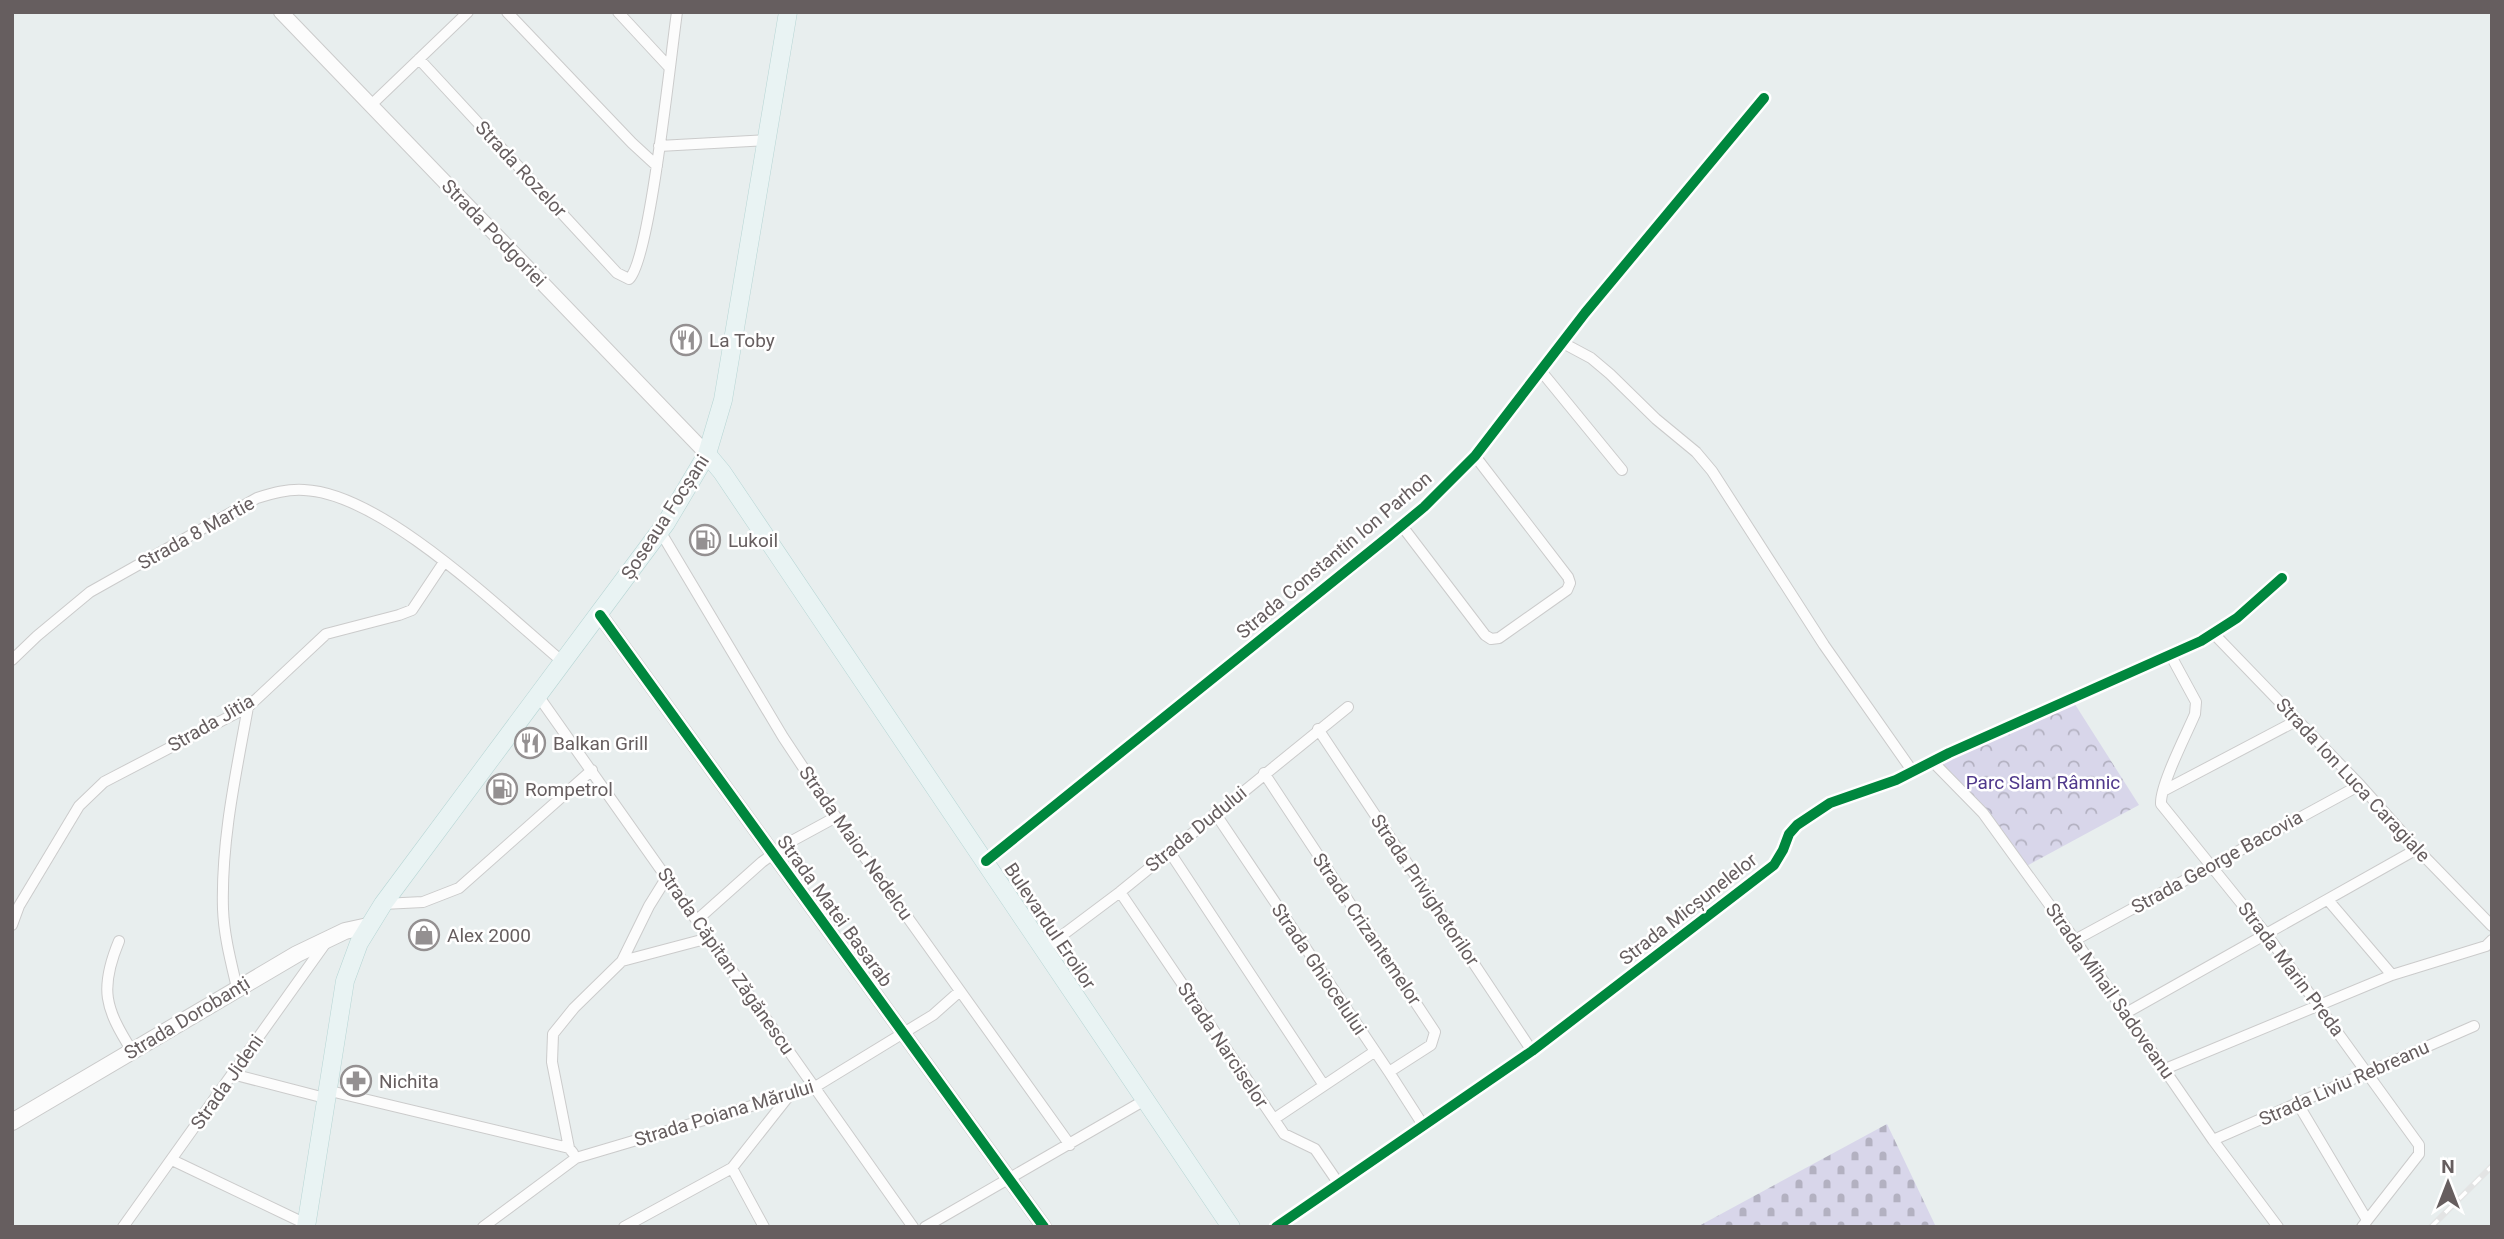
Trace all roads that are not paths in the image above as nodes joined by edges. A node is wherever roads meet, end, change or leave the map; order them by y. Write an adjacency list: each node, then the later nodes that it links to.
1 (281, 12): 10 (street, Strada Podgoriei)
2 (468, 12): 7 (street)
3 (507, 12): 13 (street)
4 (618, 12): 8 (street)
5 (677, 12): 8 (street)
6 (788, 12): 11 (main road, Șoseaua Focșani)
7 (419, 59): 10 (street); 13 (street, Strada Rozelor)
8 (669, 67): 12 (street)
9 (1764, 98): 14 (street, Strada Constantin Ion Parhon)
10 (370, 106): 16 (street, Strada Podgoriei)
11 (768, 140): 12 (street); 16 (main road, Șoseaua Focșani)
12 (659, 146): 13 (street)
13 (657, 166)
14 (1563, 343): 15 (street, Strada Constantin Ion Parhon); 35 (street)
15 (1541, 371): 17 (street, Strada Constantin Ion Parhon); 18 (street)
16 (707, 454): 20 (main road, Șoseaua Focșani); 44 (main road, Bulevardul Eroilor)
17 (1475, 456): 19 (street, Strada Constantin Ion Parhon); 19 (street)
18 (1622, 470)
19 (1402, 526): 44 (street, Strada Constantin Ion Parhon)
20 (660, 531): 23 (main road, Șoseaua Focșani); 40 (street, Strada Maior Nedelcu)
21 (444, 562): 26 (street, Strada 8 Martie); 27 (street, Strada 8 Martie); 29 (street, Strada Jitia)
22 (2282, 578): 24 (street, Strada Micșunelelor)
23 (600, 615): 27 (main road, Șoseaua Focșani); 43 (street, Strada Matei Basarab)
24 (2214, 634): 25 (street, Strada Micșunelelor); 31 (street, Strada Ion Luca Caragiale)
25 (2172, 656): 33 (street, Strada Micșunelelor); 38 (street)
26 (12, 660)
27 (564, 663): 28 (main road, Șoseaua Focșani)
28 (539, 697): 34 (street, Strada Căpitan Zăgănescu); 49 (main road, Șoseaua Focșani)
29 (248, 707): 51 (street, Strada Jitia); 63 (street)
30 (1348, 707): 32 (street, Strada Dudului)
31 (2296, 721): 37 (street, Strada Ion Luca Caragiale); 38 (street)
32 (1318, 729): 36 (street, Strada Dudului); 70 (street, Strada Privighetorilor)
33 (1933, 762): 35 (street, Strada Micșunelelor); 57 (street, Strada Mihail Sadoveanu)
34 (592, 770): 46 (street, Strada Căpitan Zăgănescu); 49 (street)
35 (1913, 772): 70 (street, Strada Micșunelelor)
36 (1264, 773): 39 (street, Strada Dudului); 73 (street, Strada Crizantemelor)
37 (2360, 785): 41 (street, Strada Ion Luca Caragiale); 45 (street, Strada George Bacovia)
38 (2163, 791): 45 (street, Strada Marin Preda)
39 (1215, 813): 42 (street, Strada Dudului); 71 (street, Strada Ghiocelului)
40 (836, 817): 43 (street); 64 (street, Strada Maior Nedelcu)
41 (2417, 849): 48 (street); 53 (street, Strada Ion Luca Caragiale)
42 (1169, 851): 47 (street, Strada Dudului); 76 (street)
43 (772, 855): 50 (street); 68 (street, Strada Matei Basarab)
44 (985, 861): 60 (main road, Bulevardul Eroilor)
45 (2212, 864): 54 (street, Strada Marin Preda); 57 (street, Strada George Bacovia)
46 (667, 877): 50 (street, Strada Căpitan Zăgănescu); 61 (street)
47 (1120, 892): 60 (street, Strada Dudului); 82 (street, Strada Narciselor)
48 (2328, 900): 54 (street); 62 (street)
49 (383, 904): 52 (main road, Șoseaua Focșani)
50 (697, 920): 56 (street, Strada Căpitan Zăgănescu)
51 (12, 925)
52 (368, 926): 55 (main road, Strada Dorobanți); 78 (main road, Șoseaua Focșani)
53 (2492, 926)
54 (2267, 935): 65 (street, Strada Marin Preda); 66 (street)
55 (330, 937): 63 (main road, Strada Dorobanți); 75 (street, Strada Jideni)
56 (709, 938): 61 (street); 77 (street, Strada Căpitan Zăgănescu)
57 (2075, 940): 66 (street, Strada Mihail Sadoveanu)
58 (2492, 940): 62 (street)
59 (119, 941): 69 (street)
60 (1044, 949): 80 (main road, Bulevardul Eroilor)
61 (622, 961): 87 (street)
62 (2392, 975): 65 (street)
63 (237, 988): 69 (main road, Strada Dorobanți)
64 (960, 991): 68 (street, Strada Poiana Mărului); 86 (street, Strada Maior Nedelcu)
65 (2319, 1004): 72 (street); 74 (street, Strada Marin Preda)
66 (2126, 1013): 72 (street, Strada Mihail Sadoveanu)
67 (2474, 1026): 74 (street, Strada Liviu Rebreanu)
68 (904, 1033): 77 (street, Strada Poiana Mărului); 91 (street, Strada Matei Basarab)
69 (132, 1051): 83 (main road, Strada Dorobanți)
70 (1532, 1051): 84 (street, Strada Micșunelelor)
71 (1374, 1052): 73 (street, Strada Ghiocelului); 76 (street)
72 (2165, 1069): 85 (street, Strada Mihail Sadoveanu)
73 (1389, 1072): 84 (street, Strada Ghiocelului)
74 (2367, 1073): 81 (street, Strada Liviu Rebreanu); 93 (street, Strada Marin Preda)
75 (232, 1074): 78 (street); 89 (street, Strada Jideni)
76 (1323, 1084): 82 (street)
77 (815, 1087): 79 (street, Strada Poiana Mărului); 99 (street, Strada Căpitan Zăgănescu)
78 (326, 1094): 87 (street); 94 (main road, Șoseaua Focșani)
79 (788, 1097): 88 (street, Strada Poiana Mărului); 90 (street)
80 (1145, 1100): 86 (street); 102 (main road, Bulevardul Eroilor)
81 (2298, 1104): 85 (street, Strada Liviu Rebreanu); 93 (street)
82 (1274, 1119): 92 (street, Strada Narciselor)
83 (12, 1122)
84 (1423, 1125): 92 (street, Strada Micșunelelor)
85 (2213, 1140): 104 (street, Strada Mihail Sadoveanu)
86 (1070, 1145): 91 (street)
87 (569, 1148): 88 (street)
88 (576, 1158): 96 (street, Strada Poiana Mărului)
89 (172, 1160): 94 (street); 95 (street, Strada Jideni)
90 (732, 1168): 97 (street); 98 (street)
91 (1008, 1178): 100 (street); 101 (street, Strada Matei Basarab)
92 (1339, 1184): 103 (street, Strada Micșunelelor)
93 (2364, 1223)
94 (306, 1225)
95 (123, 1227)
96 (483, 1227)
97 (624, 1227)
98 (764, 1227)
99 (913, 1227)
100 (925, 1227)
101 (1044, 1227)
102 (1231, 1227)
103 (1276, 1227)
104 (2278, 1227)

